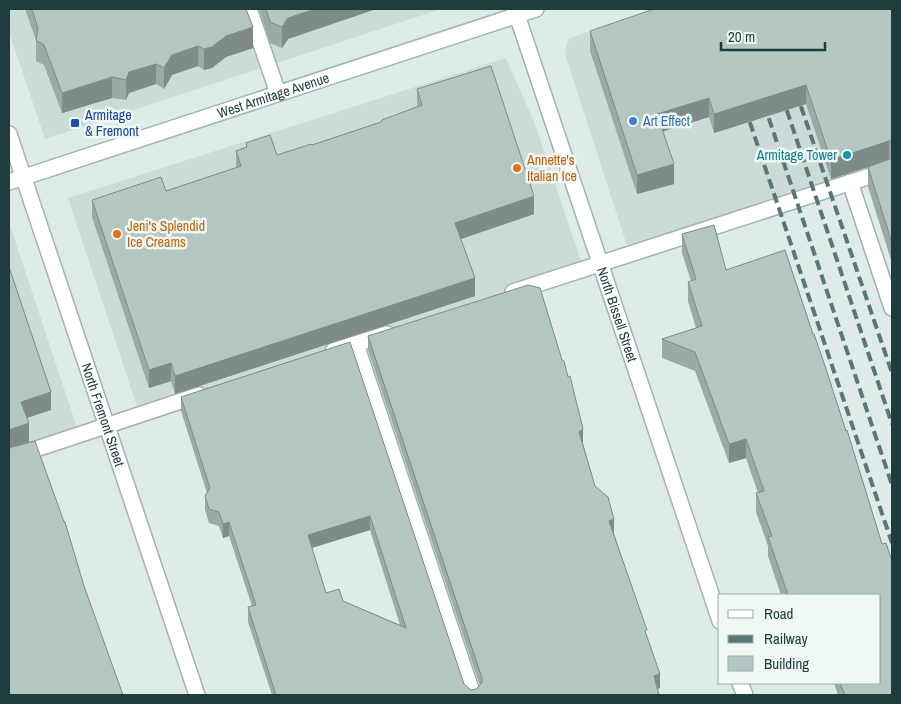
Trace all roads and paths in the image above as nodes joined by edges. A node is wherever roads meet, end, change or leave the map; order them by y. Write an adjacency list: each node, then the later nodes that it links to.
1 (249, 9): 4 (street)
2 (536, 9): 3 (street, West Armitage Avenue)
3 (516, 12): 4 (street, West Armitage Avenue); 9 (street, North Bissell Street)
4 (278, 93): 7 (street, West Armitage Avenue)
5 (9, 134): 7 (street, North Fremont Street)
6 (892, 169): 8 (street)
7 (16, 179): 16 (street, North Fremont Street)
8 (850, 182): 9 (street); 11 (street)
9 (600, 264): 10 (street); 18 (street, North Bissell Street)
10 (498, 298)
11 (892, 308)
12 (404, 328): 13 (street)
13 (356, 344): 14 (street); 20 (street)
14 (319, 356)
15 (215, 390): 16 (street)
16 (106, 426): 17 (street); 19 (street, North Fremont Street)
17 (9, 458)
18 (718, 615)
19 (197, 695)
20 (473, 695)

